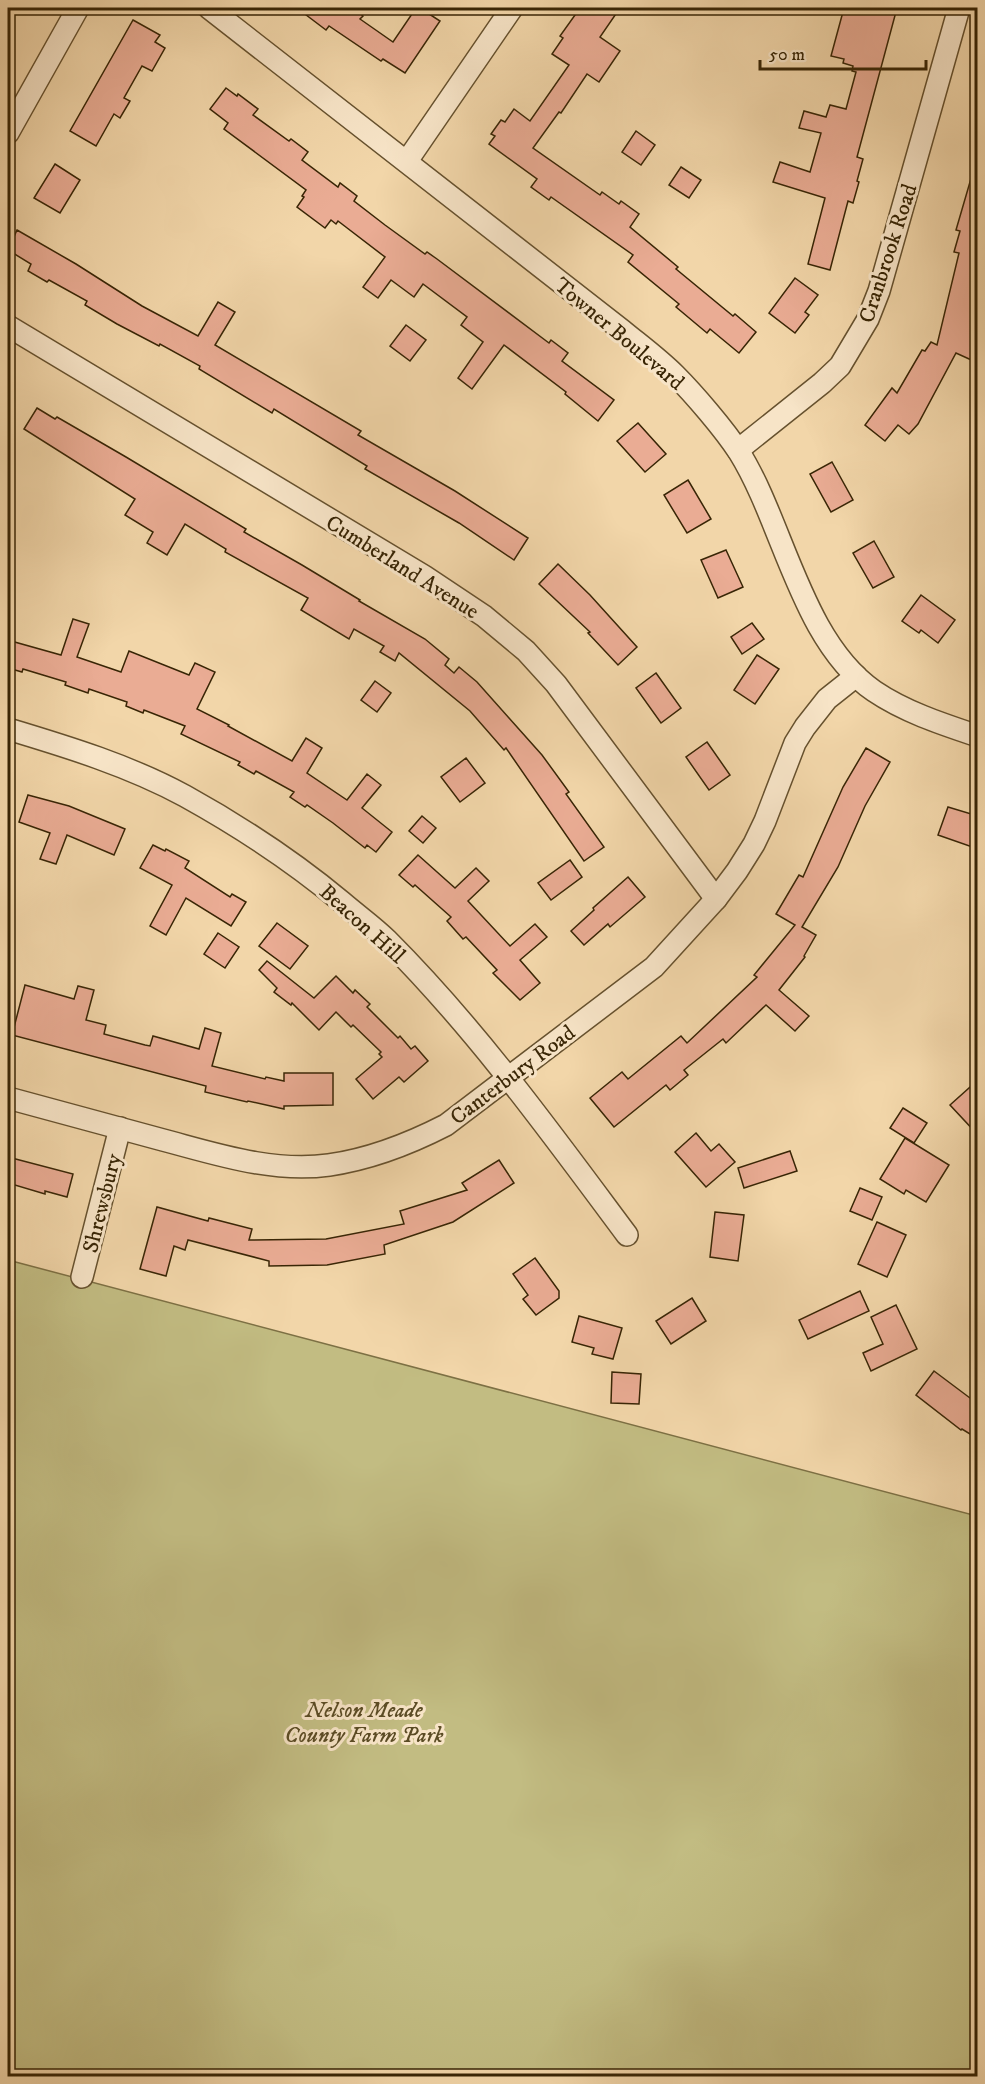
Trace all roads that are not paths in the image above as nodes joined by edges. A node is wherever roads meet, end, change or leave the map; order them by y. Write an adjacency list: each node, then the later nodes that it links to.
1 (78, 8): 5 (street)
2 (209, 8): 6 (street, Towner Boulevard)
3 (512, 8): 6 (street)
4 (959, 8): 8 (street, Cranbrook Road)
5 (8, 133)
6 (407, 161): 8 (street, Towner Boulevard)
7 (8, 326): 12 (street, Cumberland Avenue)
8 (738, 450): 9 (street, Towner Boulevard)
9 (856, 676): 11 (street, Towner Boulevard); 12 (street, Canterbury Road)
10 (8, 729): 13 (street, Beacon Hill)
11 (978, 736)
12 (716, 899): 13 (street, Canterbury Road)
13 (509, 1077): 15 (street, Canterbury Road); 16 (street, Beacon Hill)
14 (8, 1098): 15 (street, Canterbury Road)
15 (120, 1128): 17 (street, Shrewsbury)
16 (627, 1235)
17 (82, 1277)

